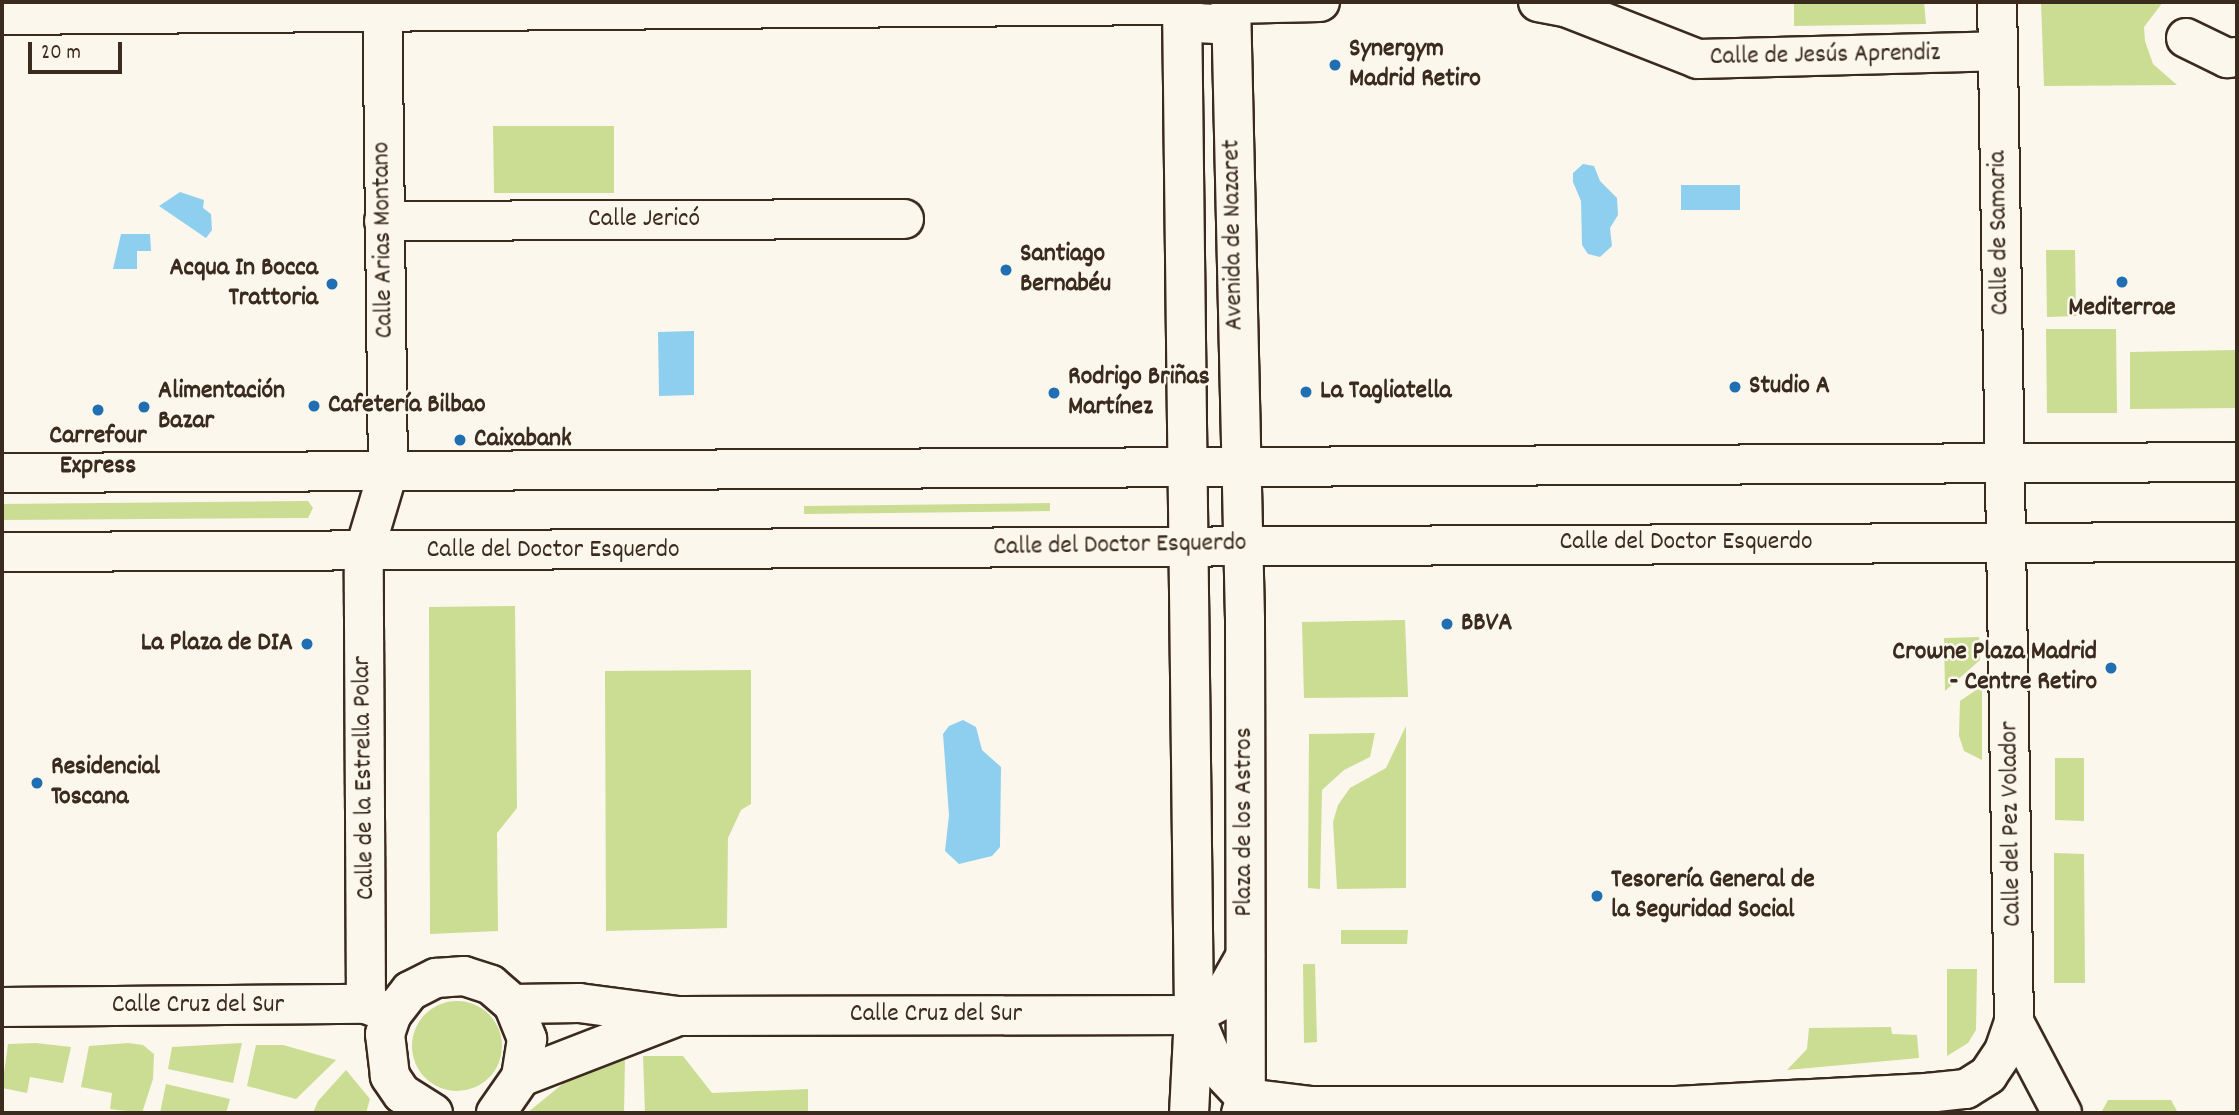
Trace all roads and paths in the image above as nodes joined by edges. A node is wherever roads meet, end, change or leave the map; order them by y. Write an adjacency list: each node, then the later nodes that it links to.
1 (1320, 2): 7 (street)
2 (1538, 2): 10 (street, Calle de Jesús Aprendiz)
3 (1997, 2): 10 (street, Calle de Samaria)
4 (929, 4): 5 (street); 6 (street)
5 (381, 5): 8 (street); 13 (street, Calle Arias Montano)
6 (1182, 7): 7 (street); 16 (street, Avenida de Nazaret)
7 (1231, 7): 17 (street, Avenida de Nazaret)
8 (2, 15)
9 (2186, 38): 11 (street)
10 (1997, 51): 15 (street, Calle de Samaria)
11 (2237, 57)
12 (904, 219): 13 (street, Calle Jericó)
13 (384, 221): 18 (street, Calle Arias Montano)
14 (2237, 462): 15 (street)
15 (2007, 465): 17 (street); 20 (street, Calle de Samaria)
16 (1188, 469): 17 (street); 18 (street); 23 (street, Avenida de Nazaret)
17 (1242, 469): 22 (street, Avenida de Nazaret)
18 (388, 472): 19 (street); 25 (street, Calle Arias Montano)
19 (2, 473)
20 (2009, 542): 21 (street, Calle del Doctor Esquerdo); 22 (street, Calle del Doctor Esquerdo); 32 (street, Calle del Pez Volador)
21 (2237, 542)
22 (1244, 545): 23 (street, Calle del Doctor Esquerdo); 26 (street, Plaza de los Astros)
23 (1188, 546): 25 (street, Calle del Doctor Esquerdo); 30 (street, Plaza de los Astros)
24 (2, 552): 25 (street, Calle del Doctor Esquerdo)
25 (364, 552): 29 (street, Calle de la Estrella Polar)
26 (1245, 957): 30 (street); 35 (street, Plaza de los Astros)
27 (513, 1004): 29 (street); 31 (street, Calle Cruz del Sur); 34 (street)
28 (2, 1007): 29 (street, Calle Cruz del Sur)
29 (379, 1009): 36 (street, Calle de la Estrella Polar)
30 (1195, 1015): 31 (street, Calle Cruz del Sur); 35 (street); 38 (street, Plaza de los Astros)
31 (678, 1016): 34 (street, Calle Cruz del Sur)
32 (2014, 1022): 33 (street, Calle del Pez Volador); 40 (street, Calle del Pez Volador)
33 (1927, 1093): 37 (street); 39 (street)
34 (499, 1101)
35 (1244, 1106): 37 (street)
36 (424, 1111)
37 (1566, 1111)
38 (1189, 1113)
39 (1964, 1113)
40 (2062, 1113)

